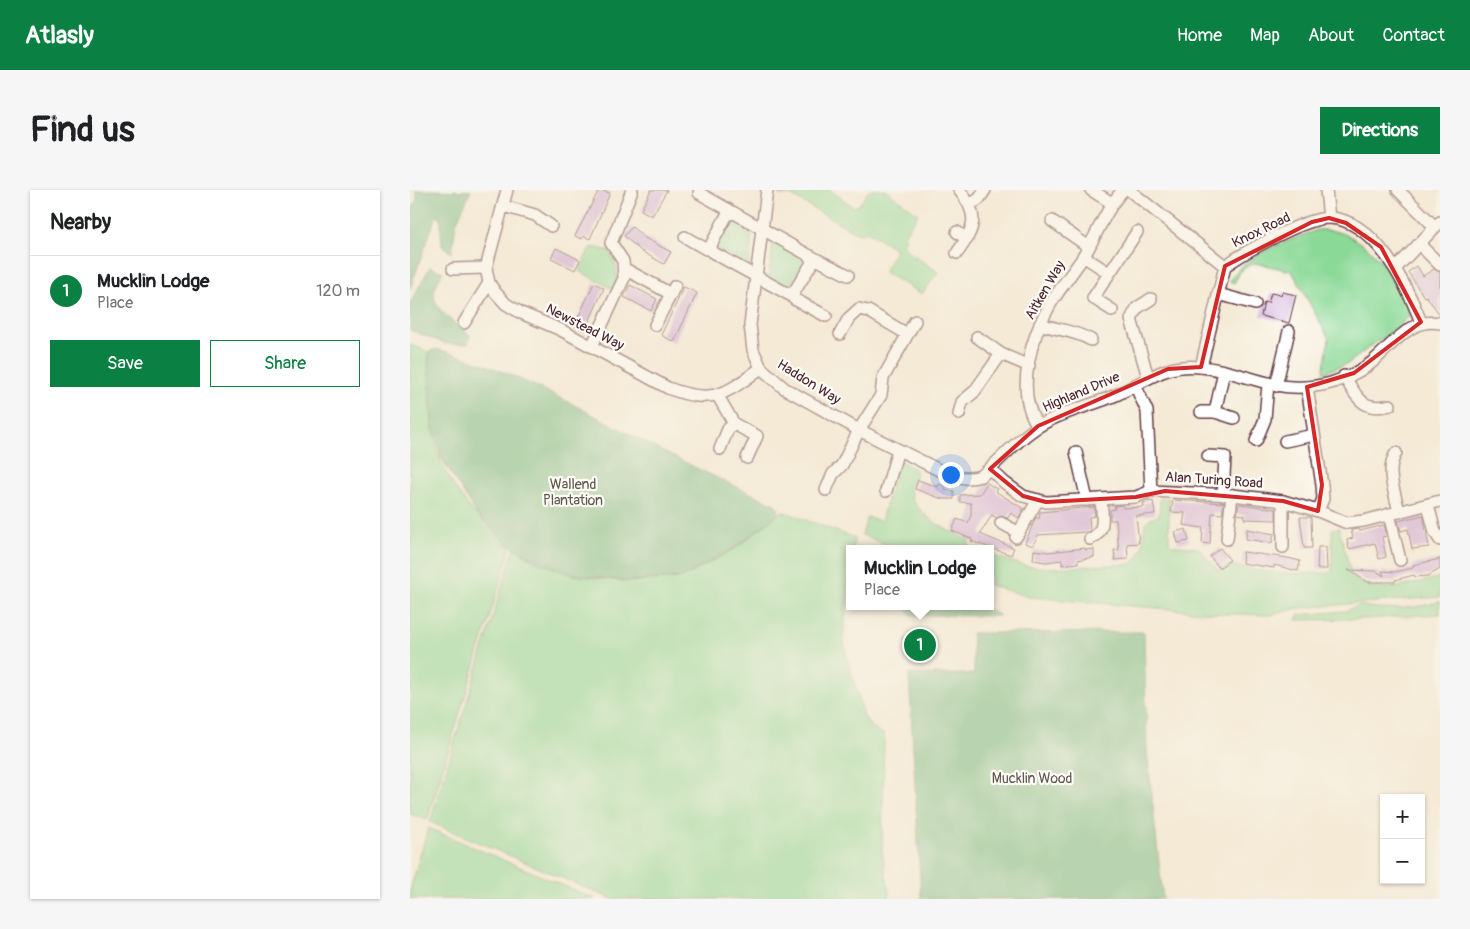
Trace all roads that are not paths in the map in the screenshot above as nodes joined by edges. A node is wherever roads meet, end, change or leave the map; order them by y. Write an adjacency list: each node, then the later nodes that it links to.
1 (508, 190): 14 (street)
2 (632, 190): 35 (street)
3 (767, 190): 20 (street, Haddon Way)
4 (959, 190): 13 (street)
5 (985, 190): 13 (street)
6 (1091, 190): 12 (street)
7 (1123, 190): 12 (street, Aitken Way)
8 (1129, 190): 30 (street)
9 (1326, 190): 16 (street)
10 (1398, 190): 18 (street)
11 (699, 193): 15 (street)
12 (1112, 203): 27 (street, Aitken Way)
13 (971, 204): 24 (street)
14 (504, 206): 19 (street); 32 (street)
15 (733, 213): 20 (street); 26 (street)
16 (1330, 218): 30 (street, Knox Road); 33 (street)
17 (1052, 221): 27 (street)
18 (1437, 224): 25 (street)
19 (552, 226)
20 (763, 230): 29 (street); 38 (street, Haddon Way)
21 (957, 232): 24 (street)
22 (1137, 232): 36 (street)
23 (685, 237): 26 (street)
24 (967, 239): 28 (street)
25 (1419, 244): 31 (street); 33 (street)
26 (711, 249): 38 (street)
27 (1086, 251): 36 (street, Aitken Way); 50 (street, Aitken Way)
28 (957, 253)
29 (810, 256): 37 (street); 40 (street)
30 (1225, 266): 41 (street, Knox Road)
31 (1440, 266)
32 (486, 268): 34 (street); 39 (street)
33 (1396, 268): 47 (street)
34 (454, 269)
35 (625, 269): 51 (street); 57 (street)
36 (1109, 273): 44 (street)
37 (848, 275)
38 (756, 276): 40 (street); 61 (street, Haddon Way)
39 (488, 283): 48 (street); 57 (street, Newstead Way)
40 (790, 294): 45 (street)
41 (1218, 294): 43 (street); 60 (street, Knox Road)
42 (1151, 299): 64 (street)
43 (1255, 304)
44 (1112, 310)
45 (826, 316)
46 (915, 322): 54 (street)
47 (1421, 322): 49 (street); 63 (street, Highland Drive)
48 (464, 323)
49 (1440, 323)
50 (1040, 324): 56 (street); 59 (street, Aitken Way)
51 (655, 325)
52 (1289, 332): 66 (street)
53 (840, 334): 54 (street)
54 (906, 334): 76 (street)
55 (977, 337): 58 (street)
56 (1091, 340)
57 (592, 346): 68 (street, Newstead Way)
58 (1001, 354): 59 (street); 72 (street)
59 (1029, 366): 75 (street, Aitken Way)
60 (1201, 367): 62 (street, Highland Drive); 64 (street, Highland Drive)
61 (761, 368): 68 (street, Newstead Way); 76 (street, Haddon Way)
62 (1224, 371): 66 (street, Highland Drive); 71 (street)
63 (1344, 376): 67 (street, Highland Drive); 69 (street)
64 (1148, 377): 65 (street, Highland Drive)
65 (1136, 385): 75 (street, Highland Drive); 89 (street)
66 (1272, 385): 67 (street, Highland Drive); 78 (street)
67 (1307, 387): 77 (street)
68 (718, 396): 74 (street)
69 (1390, 405)
70 (1201, 412): 71 (street)
71 (1215, 412): 73 (street)
72 (959, 414)
73 (1234, 418)
74 (734, 424): 80 (street); 85 (street)
75 (1038, 426): 86 (street, Highland Drive)
76 (858, 430): 81 (street, Haddon Way); 87 (street)
77 (1314, 434): 79 (street); 97 (street)
78 (1256, 441)
79 (1285, 441)
80 (720, 450)
81 (898, 450): 86 (street, Highland Drive); 88 (street)
82 (1076, 452): 93 (street)
83 (1396, 453): 98 (street)
84 (1208, 456): 90 (street)
85 (747, 458)
86 (990, 468): 92 (street, Alan Turing Road)
87 (830, 487)
88 (886, 491)
89 (1151, 491): 90 (street, Alan Turing Road); 91 (street, Alan Turing Road)
90 (1228, 495): 94 (street, Alan Turing Road); 101 (street)
91 (1101, 499): 93 (street, Alan Turing Road); 100 (street)
92 (1038, 500): 93 (street, Alan Turing Road); 99 (street)
93 (1087, 500)
94 (1283, 501): 97 (street, Alan Turing Road); 103 (street)
95 (1440, 501): 96 (street, Alan Turing Road)
96 (1428, 505): 98 (street, Alan Turing Road); 102 (street)
97 (1318, 511): 98 (street, Alan Turing Road)
98 (1394, 513): 104 (street)
99 (1000, 523)
100 (1090, 539)
101 (1227, 539)
102 (1440, 540)
103 (1283, 547)
104 (1400, 560)

